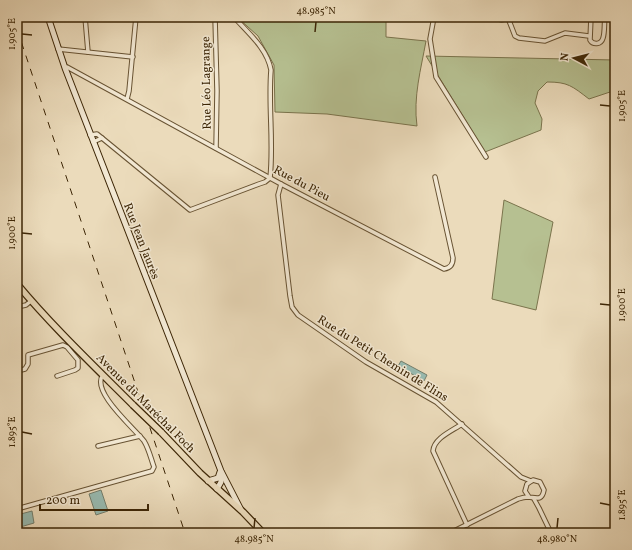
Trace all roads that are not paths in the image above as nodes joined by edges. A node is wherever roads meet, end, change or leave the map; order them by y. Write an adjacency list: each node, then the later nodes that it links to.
1 (48, 17): 11 (main road, Rue Jean Jaurès)
2 (85, 17): 12 (street)
3 (136, 17): 13 (street)
4 (215, 17): 19 (street, Rue Léo Lagrange)
5 (234, 17): 22 (street)
6 (434, 17): 20 (street)
7 (496, 17): 10 (street)
8 (591, 17): 10 (street)
9 (605, 17): 10 (street)
10 (589, 36)
11 (58, 49): 12 (street); 14 (main road, Rue Jean Jaurès)
12 (88, 52): 13 (street)
13 (133, 57): 15 (street)
14 (65, 68): 15 (street, Rue du Pieu); 16 (main road, Rue Jean Jaurès)
15 (127, 99): 19 (street, Rue du Pieu)
16 (90, 136): 17 (street); 18 (main road, Rue Jean Jaurès)
17 (102, 138): 18 (street); 22 (street)
18 (93, 142): 33 (main road, Rue Jean Jaurès)
19 (216, 148): 22 (street, Rue du Pieu)
20 (486, 157)
21 (435, 177): 23 (street, Rue du Pieu)
22 (270, 178): 23 (street, Rue du Pieu)
23 (281, 184): 30 (street, Rue du Petit Chemin de Flins)
24 (17, 284): 25 (main road, Avenue du Maréchal Foch)
25 (31, 301): 26 (street); 28 (main road, Avenue du Maréchal Foch)
26 (17, 307)
27 (17, 371): 29 (street)
28 (103, 375): 31 (street); 35 (main road, Avenue du Maréchal Foch, bridge)
29 (57, 376)
30 (462, 424): 34 (street, Rue du Petit Chemin de Flins); 48 (street)
31 (140, 436): 32 (street); 46 (street)
32 (98, 446)
33 (221, 471): 35 (main road); 37 (main road, Rue Jean Jaurès); 39 (main road)
34 (521, 477): 36 (street, Rue du Petit Chemin de Flins); 38 (street, Rue du Petit Chemin de Flins)
35 (208, 481): 39 (main road, Avenue du Maréchal Foch)
36 (531, 481): 38 (street); 42 (street)
37 (227, 484): 39 (main road); 47 (main road, Rue Jean Jaurès)
38 (526, 486): 40 (street)
39 (219, 491): 47 (main road, Avenue du Maréchal Foch)
40 (525, 491): 41 (street); 43 (street)
41 (529, 497): 43 (street); 44 (street)
42 (540, 497): 44 (street); 45 (street)
43 (518, 499): 48 (street)
44 (534, 499): 45 (street)
45 (539, 508): 51 (street)
46 (17, 509)
47 (243, 512): 49 (main road, Avenue du Maréchal Foch)
48 (467, 525): 50 (street)
49 (263, 533)
50 (450, 533)
51 (551, 533)

